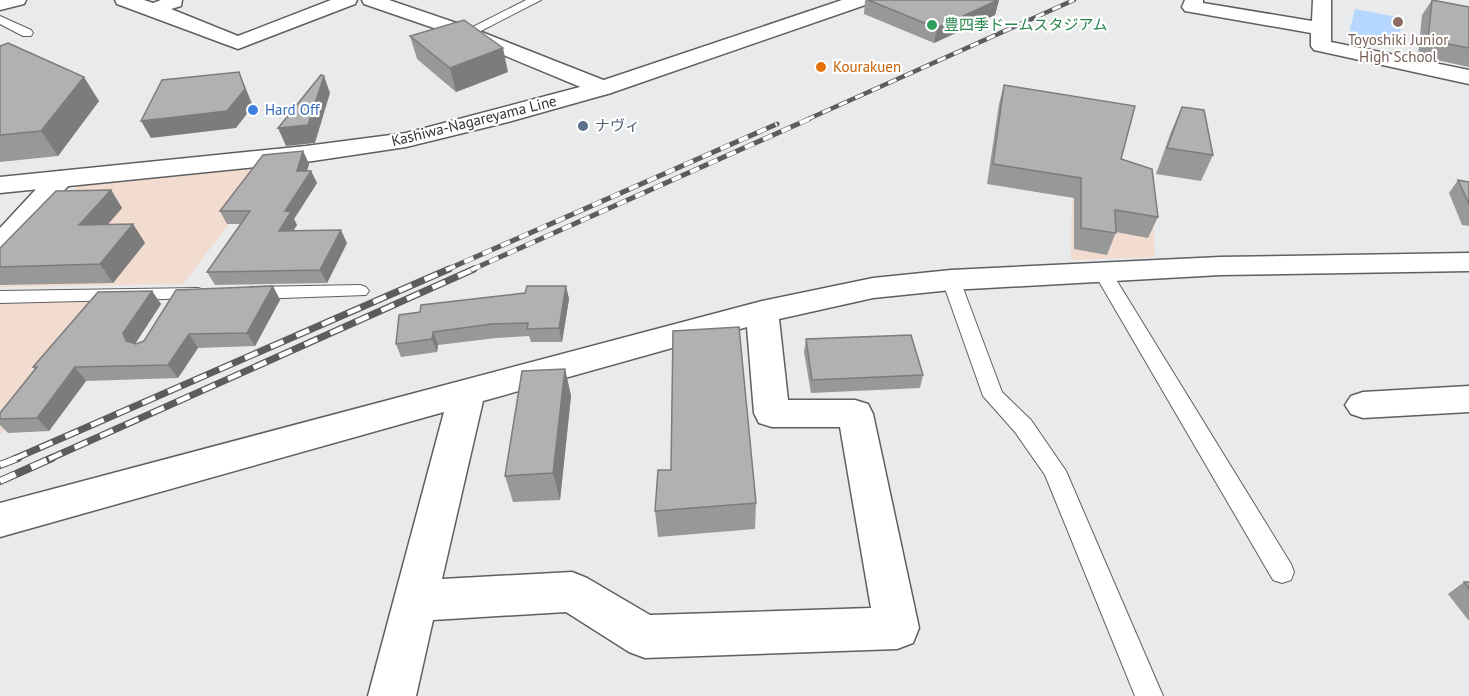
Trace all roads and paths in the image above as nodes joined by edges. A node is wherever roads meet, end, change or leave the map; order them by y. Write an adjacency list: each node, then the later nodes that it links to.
1 (16, 0): 10 (street)
2 (124, 0): 11 (street)
3 (180, 0): 11 (street)
4 (348, 0): 11 (street)
5 (371, 0): 15 (street)
6 (535, 0): 15 (lane)
7 (861, 0): 17 (street, Kashiwa-Nagareyama Line)
8 (1194, 0): 13 (street)
9 (1322, 0): 13 (street)
10 (0, 4)
11 (153, 9)
12 (0, 19): 14 (lane)
13 (1322, 29): 16 (street)
14 (27, 33)
15 (467, 33): 17 (street)
16 (1469, 77)
17 (603, 88): 18 (street, Kashiwa-Nagareyama Line)
18 (60, 179): 19 (street, Kashiwa-Nagareyama Line); 20 (street)
19 (0, 185)
20 (0, 244)
21 (1456, 262): 22 (street); 24 (street)
22 (1103, 273): 23 (street); 36 (lane)
23 (951, 280): 31 (street); 39 (lane)
24 (1469, 286)
25 (360, 291): 26 (lane)
26 (236, 293)
27 (179, 294): 28 (lane); 29 (lane); 30 (lane)
28 (213, 294)
29 (0, 297)
30 (168, 312)
31 (762, 312): 32 (street); 37 (street)
32 (467, 393): 35 (street); 37 (street)
33 (1469, 399): 34 (street)
34 (1363, 405)
35 (0, 520)
36 (1282, 572)
37 (415, 601): 38 (street)
38 (392, 696)
39 (1149, 696)

